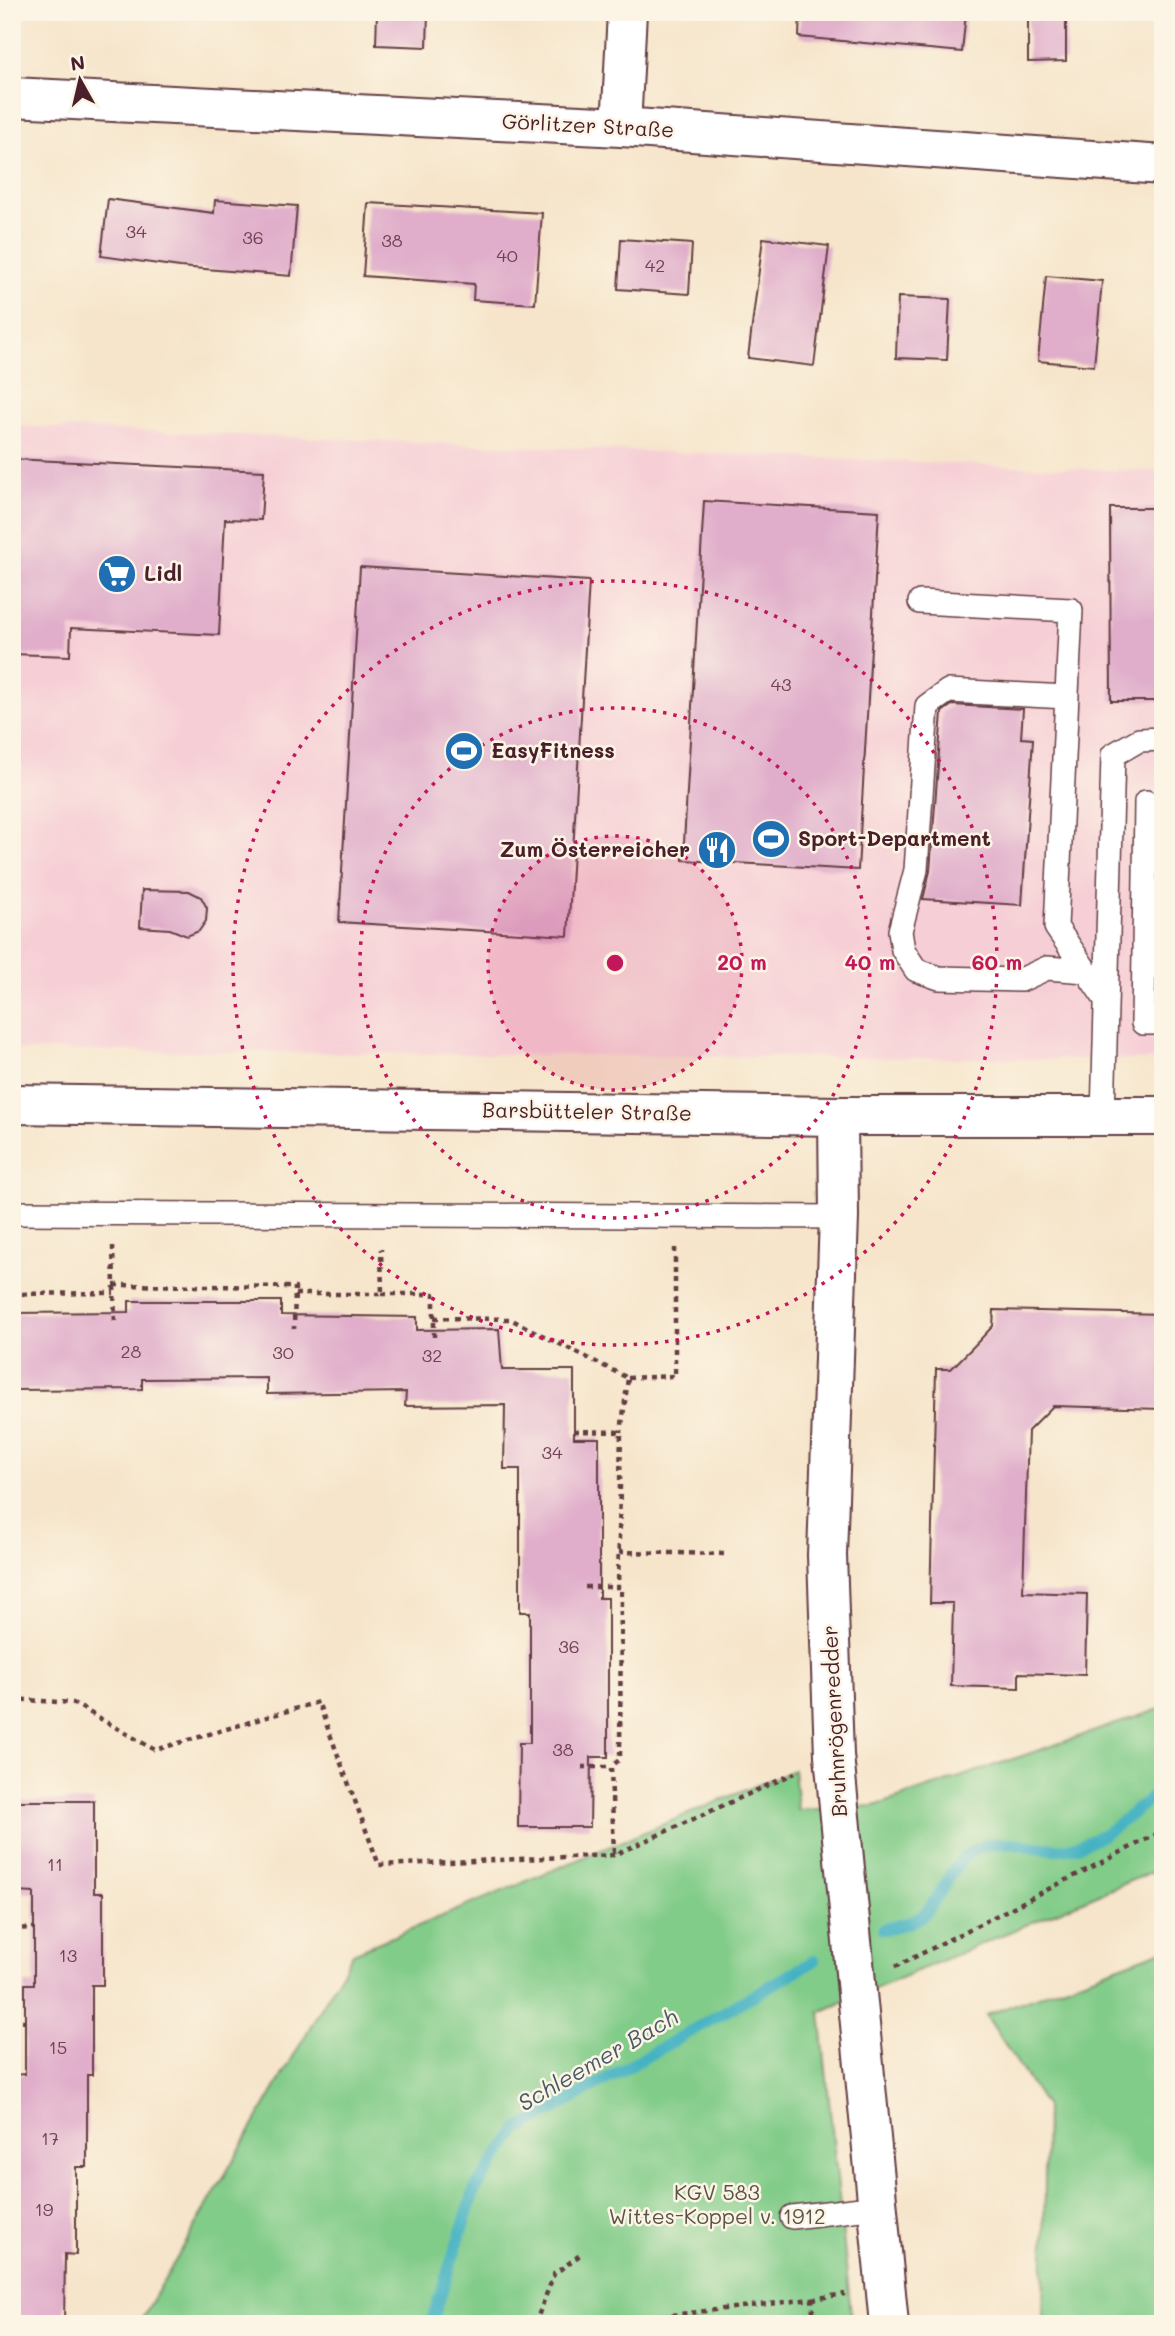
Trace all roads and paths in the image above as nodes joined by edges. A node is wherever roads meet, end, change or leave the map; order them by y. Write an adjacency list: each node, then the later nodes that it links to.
1 (627, 12): 3 (street)
2 (12, 97): 3 (street, Görlitzer Straße)
3 (621, 127): 4 (street, Görlitzer Straße)
4 (1163, 166)
5 (920, 602): 6 (lane)
6 (1067, 697): 10 (lane); 10 (lane)
7 (1163, 739): 9 (lane)
8 (1154, 799): 9 (lane); 12 (lane)
9 (1110, 806): 11 (lane)
10 (1086, 971): 11 (lane)
11 (1106, 1000): 15 (lane)
12 (1163, 1023)
13 (12, 1104): 14 (street, Barsbütteler Straße)
14 (838, 1116): 15 (street, Barsbütteler Straße); 21 (street, Bruhnrögenredder)
15 (1103, 1116): 16 (street, Barsbütteler Straße)
16 (1163, 1116)
17 (12, 1213): 18 (lane)
18 (112, 1213): 19 (lane); 22 (path)
19 (381, 1215): 20 (lane); 26 (path)
20 (675, 1217): 21 (lane); 31 (path)
21 (839, 1217): 39 (street, Bruhnrögenredder)
22 (114, 1285): 23 (path); 25 (path)
23 (114, 1293): 24 (path); 28 (path)
24 (12, 1294)
25 (295, 1294): 26 (path); 29 (path)
26 (382, 1294): 27 (path)
27 (434, 1318): 30 (path); 31 (path)
28 (115, 1325)
29 (295, 1329)
30 (434, 1342)
31 (628, 1378): 33 (path)
32 (574, 1431): 33 (path)
33 (621, 1432): 34 (path)
34 (619, 1552): 35 (path); 37 (path)
35 (728, 1554)
36 (585, 1587): 37 (path)
37 (618, 1587): 41 (path)
38 (12, 1699): 43 (path)
39 (834, 1755): 43 (path); 46 (street, Bruhnrögenredder)
40 (582, 1767): 41 (path)
41 (611, 1767): 43 (path)
42 (1163, 1831): 46 (path)
43 (614, 1856)
44 (34, 1928): 45 (path)
45 (12, 1929)
46 (854, 1987): 49 (street, Bruhnrögenredder)
47 (12, 2021): 48 (path)
48 (25, 2021)
49 (878, 2207): 50 (lane); 55 (street, Bruhnrögenredder)
50 (792, 2217)
51 (580, 2255): 52 (path)
52 (535, 2324)
53 (592, 2324): 54 (path)
54 (814, 2324)
55 (888, 2324)

